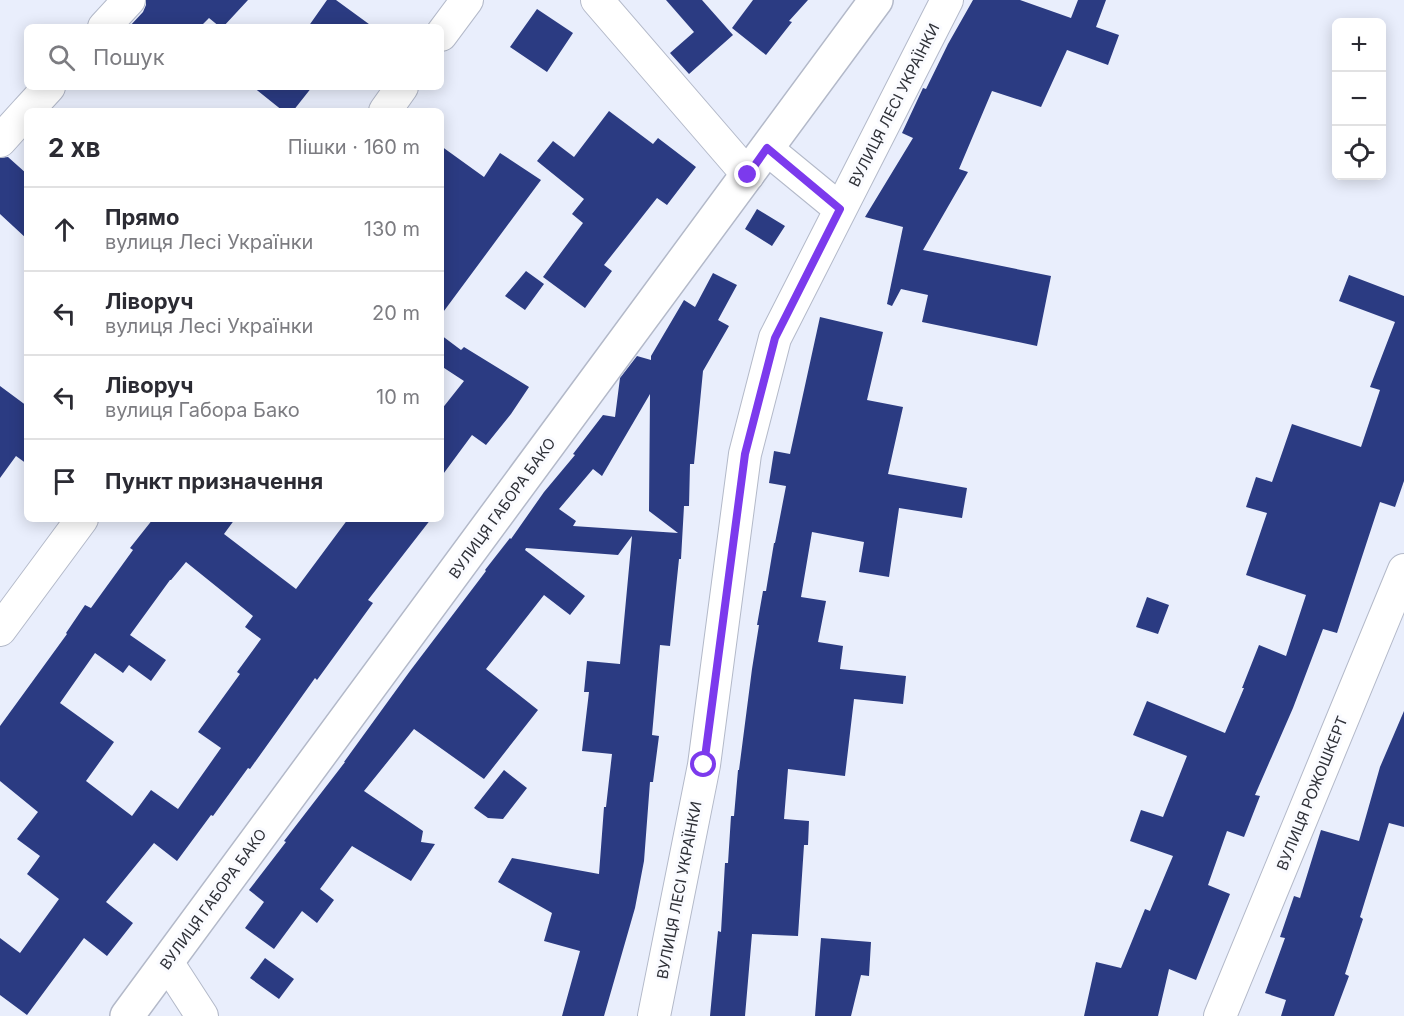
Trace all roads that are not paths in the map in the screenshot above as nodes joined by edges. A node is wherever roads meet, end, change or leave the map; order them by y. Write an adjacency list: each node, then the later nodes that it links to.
1 (129, 0): 6 (street)
2 (467, 0): 7 (street)
3 (597, 0): 15 (street)
4 (876, 0): 14 (street, ВУЛИЦЯ ГАБОРА БАКО)
5 (946, 0): 16 (street, ВУЛИЦЯ ЛЕСІ УКРАЇНКИ)
6 (107, 24)
7 (444, 31)
8 (46, 90): 10 (street)
9 (400, 90): 11 (street)
10 (30, 108)
11 (387, 108)
12 (24, 114): 13 (street)
13 (0, 141)
14 (767, 148): 15 (street, ВУЛИЦЯ ГАБОРА БАКО); 16 (street)
15 (748, 175): 20 (street, ВУЛИЦЯ ГАБОРА БАКО)
16 (840, 209): 23 (street, ВУЛИЦЯ ЛЕСІ УКРАЇНКИ)
17 (80, 522): 19 (street)
18 (1404, 570): 24 (street, ВУЛИЦЯ РОЖОШКЕРТ)
19 (0, 630)
20 (166, 962): 21 (street, ВУЛИЦЯ ГАБОРА БАКО); 22 (street)
21 (127, 1016)
22 (202, 1016)
23 (654, 1016)
24 (1220, 1016)

